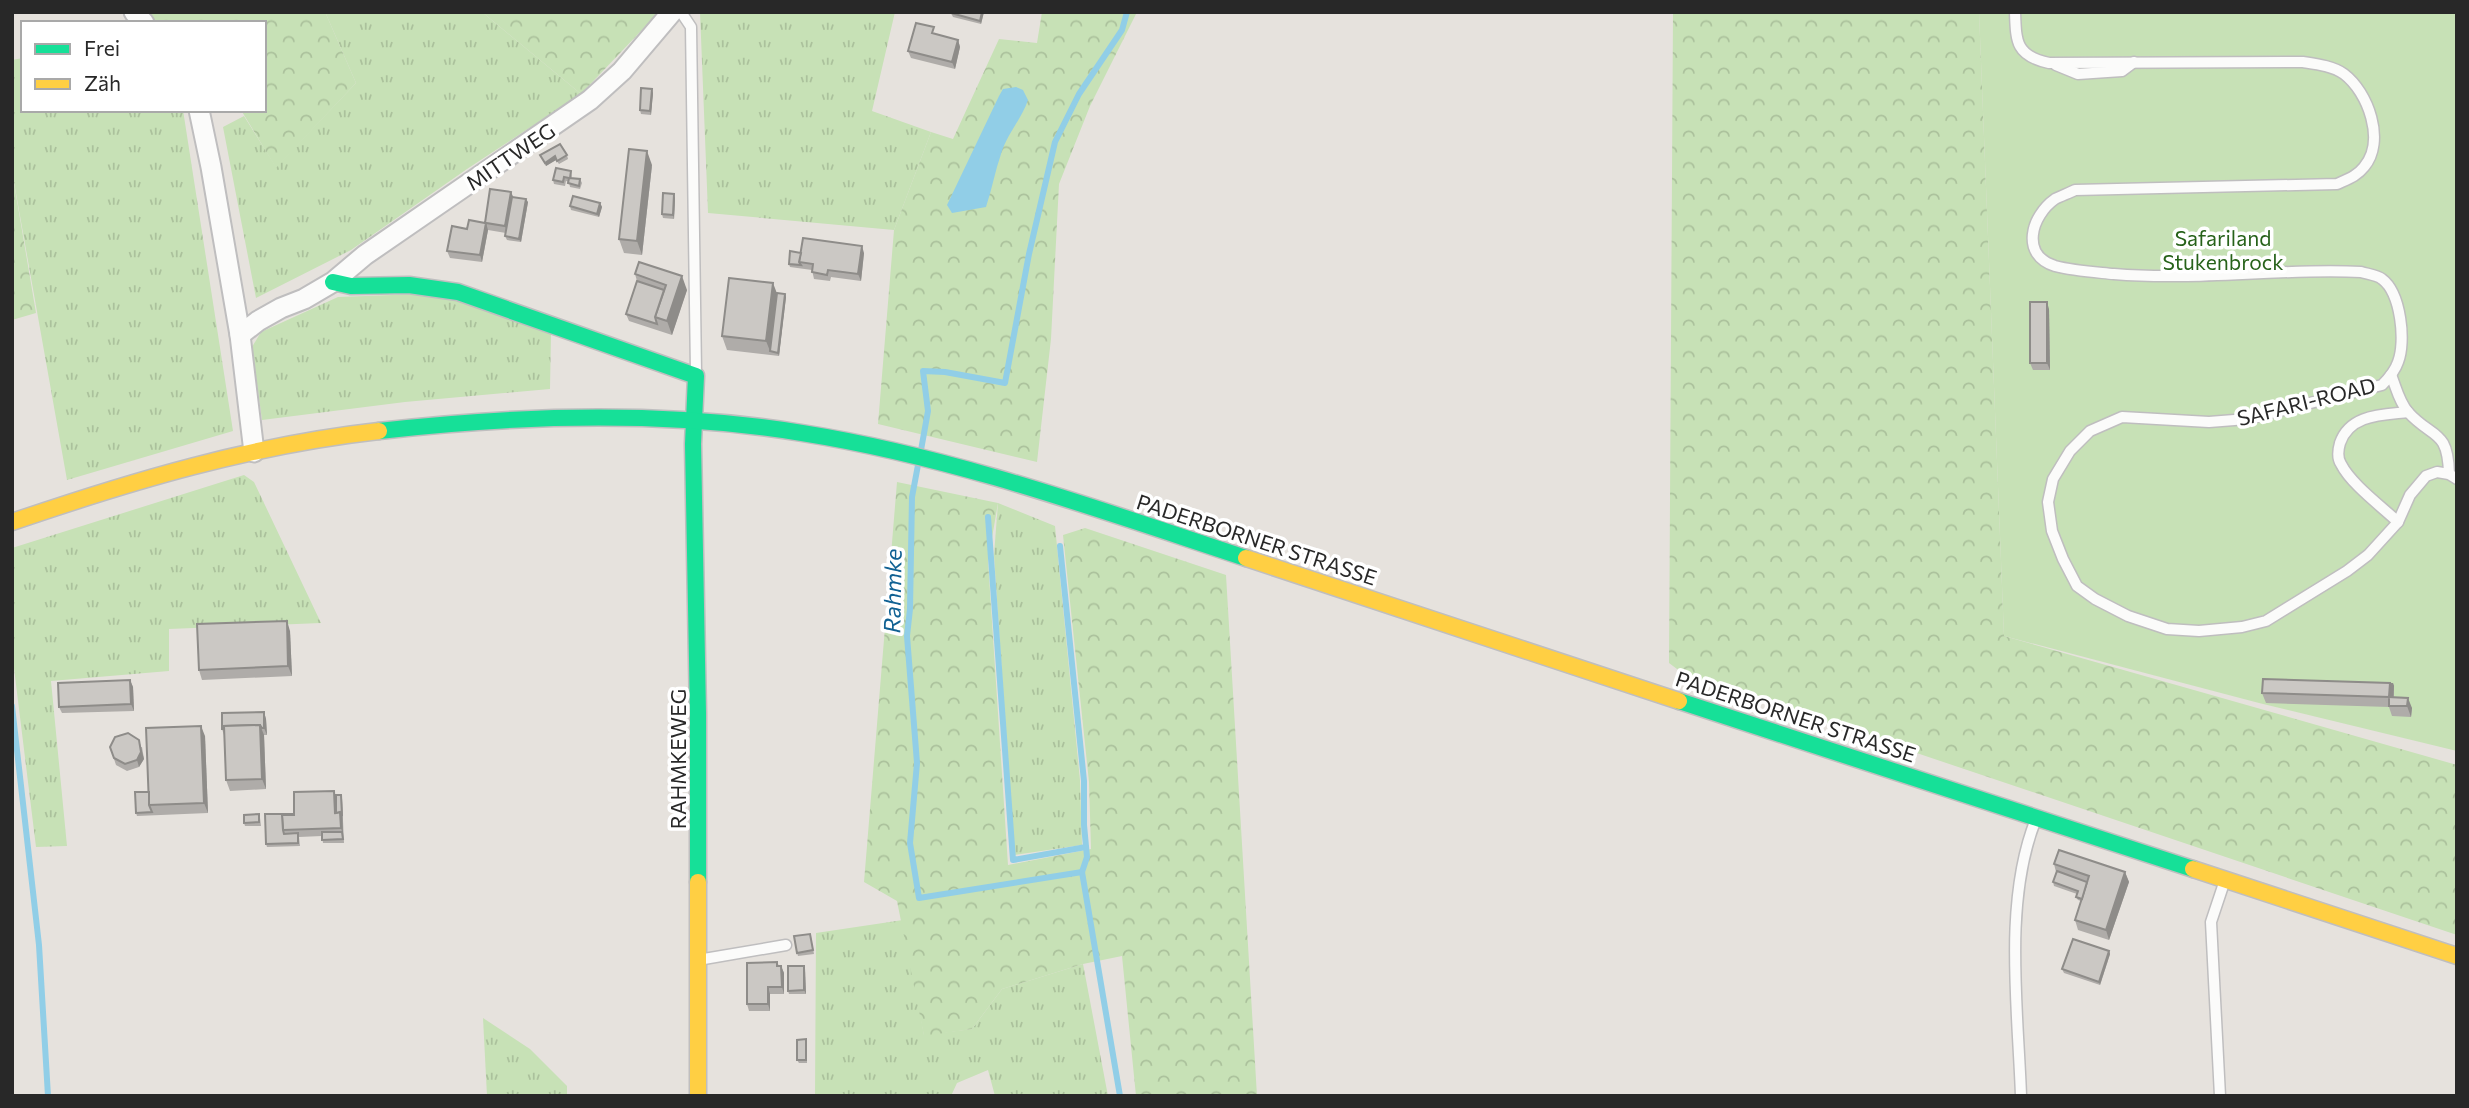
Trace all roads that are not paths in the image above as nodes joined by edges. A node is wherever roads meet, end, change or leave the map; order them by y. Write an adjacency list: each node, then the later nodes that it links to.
1 (672, 12): 5 (street, MITTWEG)
2 (681, 12): 8 (lane)
3 (2015, 12): 7 (lane, SAFARI-ROAD)
4 (199, 112): 6 (street)
5 (332, 282): 6 (street, MITTWEG); 8 (main road)
6 (240, 335): 11 (street)
7 (2391, 375): 9 (lane); 14 (lane, SAFARI-ROAD)
8 (696, 376): 10 (main road)
9 (2408, 412): 12 (lane); 14 (lane)
10 (695, 422): 11 (main road, PADERBORNER STRASSE); 15 (main road, PADERBORNER STRASSE); 19 (main road, RAHMKEWEG)
11 (254, 452): 13 (main road, PADERBORNER STRASSE)
12 (2453, 476): 14 (lane, SAFARI-ROAD)
13 (12, 522)
14 (2398, 522)
15 (2037, 817): 16 (main road, PADERBORNER STRASSE); 21 (lane)
16 (2225, 879): 18 (main road, PADERBORNER STRASSE); 22 (lane)
17 (786, 945): 19 (lane)
18 (2457, 956)
19 (698, 960): 20 (main road, RAHMKEWEG)
20 (698, 1096)
21 (2021, 1096)
22 (2220, 1096)

